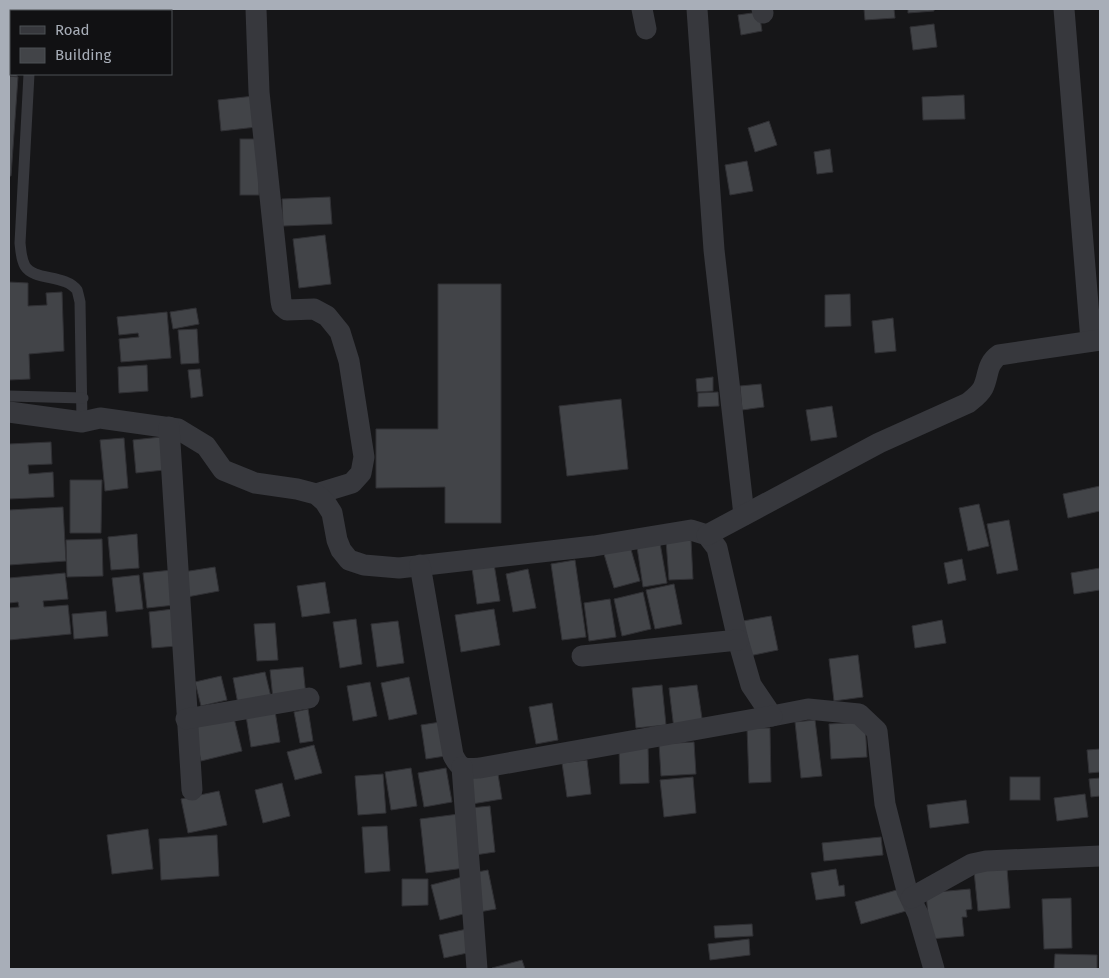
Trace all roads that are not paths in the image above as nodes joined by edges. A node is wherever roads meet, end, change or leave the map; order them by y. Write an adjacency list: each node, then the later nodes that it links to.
1 (256, 9): 11 (street)
2 (697, 9): 12 (street)
3 (1064, 9): 5 (street)
4 (29, 75): 7 (lane)
5 (1095, 341): 12 (street)
6 (9, 396): 7 (lane)
7 (83, 398): 9 (lane)
8 (9, 412): 9 (street)
9 (82, 422): 10 (street)
10 (168, 427): 11 (street); 19 (street)
11 (316, 494): 14 (street)
12 (744, 515): 13 (street)
13 (707, 535): 14 (street); 15 (street)
14 (420, 565): 20 (street)
15 (738, 640): 16 (street); 18 (street)
16 (582, 656)
17 (309, 698): 19 (street)
18 (772, 716): 20 (street); 23 (street)
19 (186, 719): 21 (street)
20 (462, 767): 24 (street)
21 (192, 790)
22 (1100, 856): 23 (street)
23 (911, 898): 25 (street)
24 (477, 969)
25 (934, 969)

